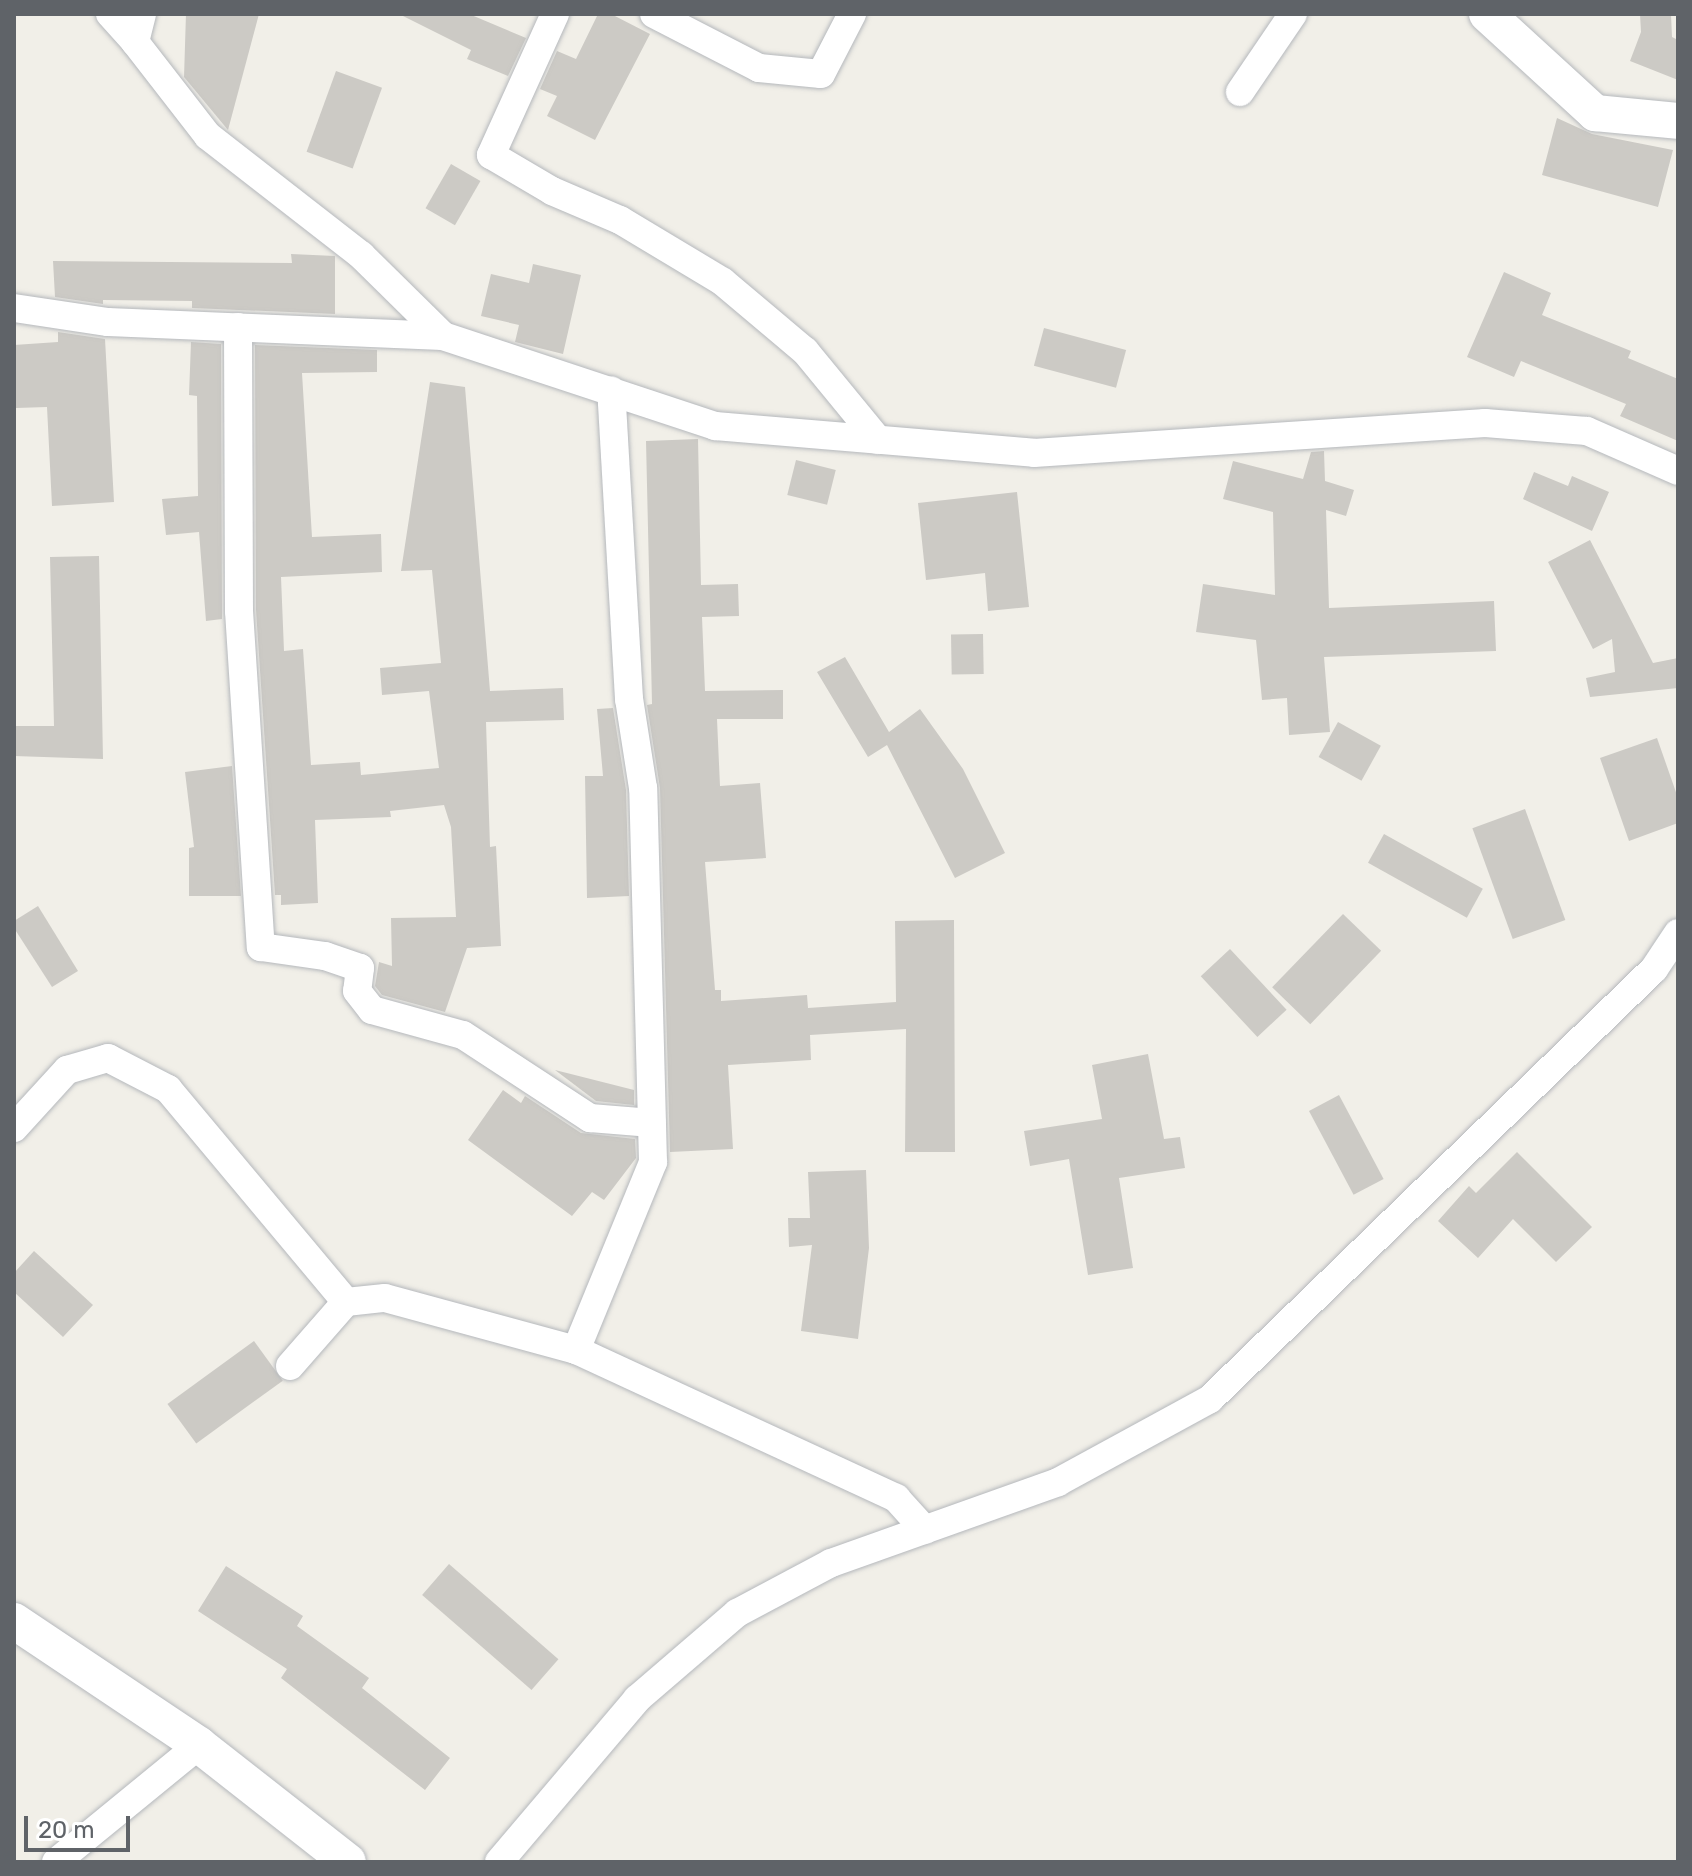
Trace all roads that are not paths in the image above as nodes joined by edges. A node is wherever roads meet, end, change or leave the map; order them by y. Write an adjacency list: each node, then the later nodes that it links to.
1 (110, 14): 8 (street)
2 (142, 14): 8 (street)
3 (555, 14): 15 (street)
4 (654, 14): 5 (street)
5 (852, 14)
6 (1293, 14): 9 (street)
7 (1487, 14): 10 (street)
8 (135, 42): 13 (street)
9 (1240, 92)
10 (1678, 121)
11 (14, 308): 12 (street)
12 (238, 327): 13 (street); 18 (street)
13 (443, 336): 14 (street)
14 (611, 391): 15 (street); 18 (street)
15 (878, 440): 16 (street)
16 (1678, 471)
17 (1678, 933): 23 (street)
18 (652, 1123): 21 (street)
19 (14, 1128): 20 (street)
20 (346, 1302): 21 (street); 22 (street)
21 (576, 1350): 23 (street)
22 (290, 1366)
23 (925, 1530): 28 (street)
24 (14, 1621): 25 (street)
25 (199, 1745): 26 (street); 27 (street)
26 (56, 1862)
27 (348, 1862)
28 (499, 1862)

